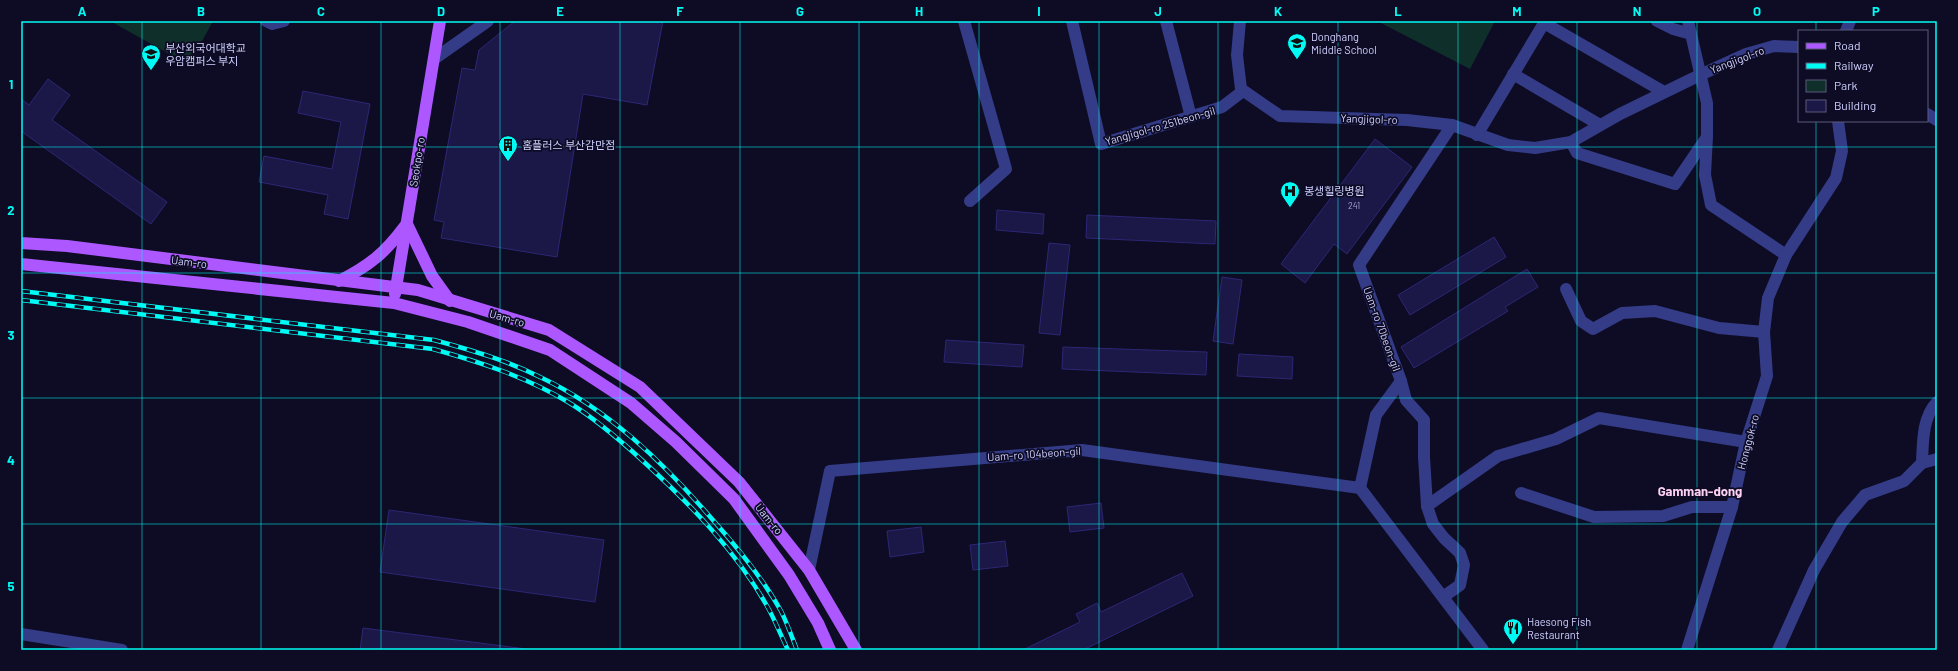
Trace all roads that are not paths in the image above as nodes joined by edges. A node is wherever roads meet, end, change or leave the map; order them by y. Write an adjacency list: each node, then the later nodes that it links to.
1 (266, 21): 2 (street)
2 (284, 21)
3 (440, 21): 13 (main road, Seokpo-ro)
4 (488, 21): 13 (street)
5 (964, 21): 27 (street)
6 (1072, 21): 19 (street, Yangjigol-ro 251beon-gil)
7 (1166, 21): 19 (street)
8 (1240, 21): 16 (street)
9 (1657, 21): 11 (street)
10 (1688, 21): 11 (street)
11 (1691, 34): 15 (street)
12 (1798, 47): 15 (street, Yangjigol-ro)
13 (434, 58): 28 (main road, Seokpo-ro)
14 (1513, 74): 17 (street); 23 (street); 24 (street)
15 (1700, 75): 17 (street, Yangjigol-ro); 25 (street, Yangjigol-ro)
16 (1243, 90): 19 (street, Yangjigol-ro 251beon-gil); 22 (street, Yangjigol-ro)
17 (1664, 92): 23 (street, Yangjigol-ro)
18 (1928, 115): 20 (street)
19 (1191, 117)
20 (1937, 120)
21 (1838, 122): 30 (street, Honggok-ro)
22 (1452, 124): 24 (street, Yangjigol-ro); 38 (street, Uam-ro 70beon-gil)
23 (1600, 125): 26 (street, Yangjigol-ro)
24 (1477, 135): 26 (street, Yangjigol-ro)
25 (1707, 136): 26 (street); 30 (street)
26 (1571, 142)
27 (970, 202)
28 (407, 223): 32 (main road); 33 (main road, Seokpo-ro); 35 (main road)
29 (21, 243): 32 (main road, Uam-ro)
30 (1786, 256): 37 (street, Honggok-ro)
31 (21, 264): 36 (main road, Uam-ro)
32 (339, 281): 33 (main road, Uam-ro)
33 (396, 288): 35 (main road, Uam-ro); 36 (main road, Seokpo-ro)
34 (1566, 289): 37 (street)
35 (450, 301): 47 (main road, Uam-ro)
36 (394, 303): 51 (main road, Uam-ro)
37 (1764, 332): 40 (street, Honggok-ro)
38 (1400, 381): 43 (street, Uam-ro 70beon-gil); 45 (street)
39 (1937, 402): 42 (street)
40 (1746, 442): 45 (street); 46 (street, Honggok-ro)
41 (1937, 459): 42 (street)
42 (1922, 463): 55 (street)
43 (1360, 488): 47 (street, Uam-ro 104beon-gil); 48 (street)
44 (1521, 493): 46 (street)
45 (1427, 506): 48 (street)
46 (1732, 507): 54 (street, Honggok-ro)
47 (809, 570): 52 (main road, Uam-ro)
48 (1443, 597): 53 (street)
49 (21, 634): 50 (street)
50 (122, 650)
51 (830, 650)
52 (856, 650)
53 (1483, 650)
54 (1687, 650)
55 (1778, 650)

